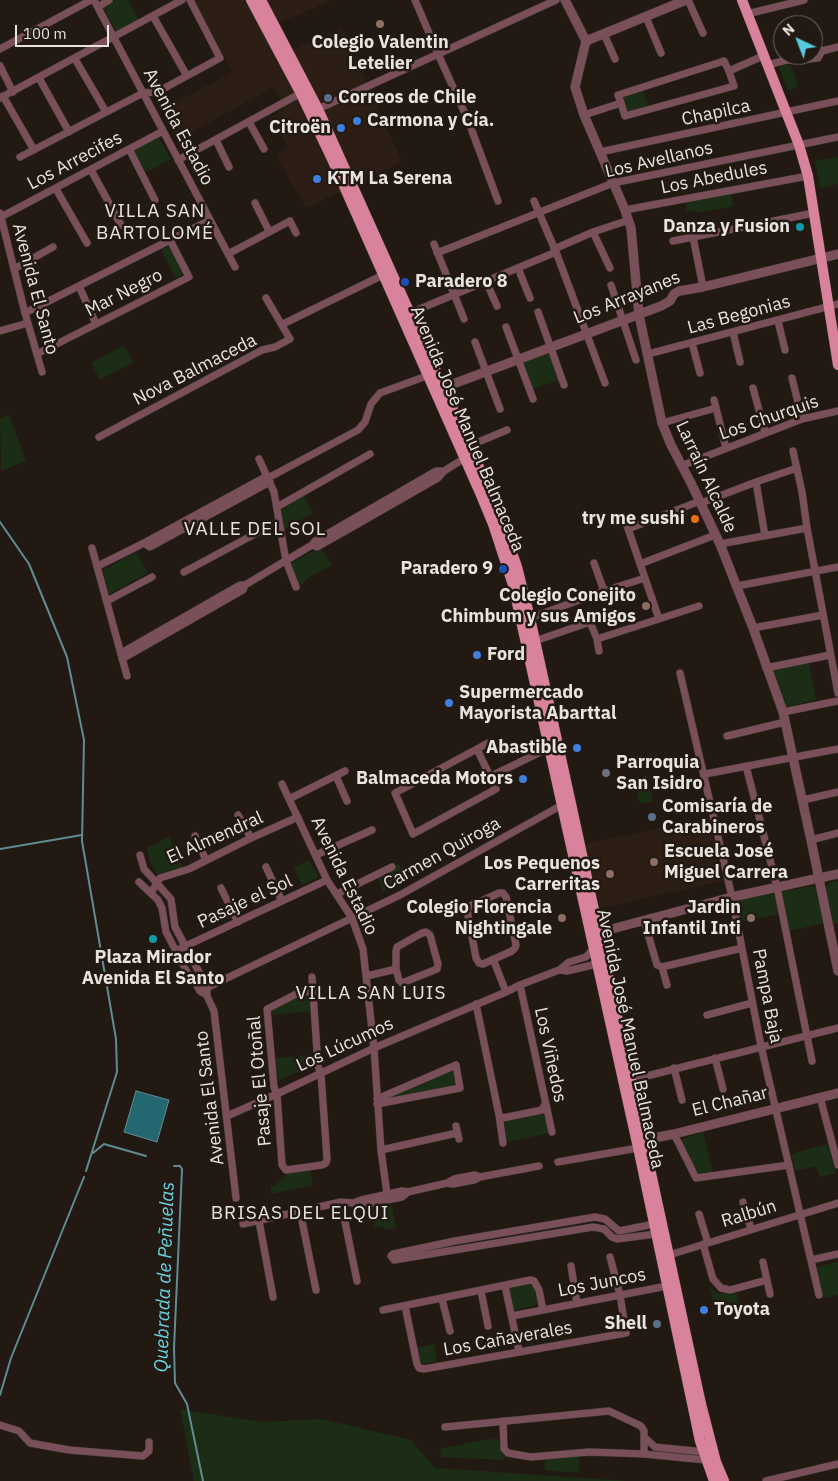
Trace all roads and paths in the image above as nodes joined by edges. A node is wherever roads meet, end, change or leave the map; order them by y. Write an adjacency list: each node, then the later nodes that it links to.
1 (109, 0): 12 (street)
2 (182, 0): 13 (street)
3 (190, 0): 32 (street)
4 (251, 0): 35 (main road, Avenida José Manuel Balmaceda)
5 (261, 0): 35 (main road, Avenida José Manuel Balmaceda)
6 (415, 0): 25 (street)
7 (556, 0): 25 (street)
8 (565, 0): 20 (street)
9 (687, 0): 16 (street); 18 (street)
10 (742, 0): 14 (main road)
11 (804, 0): 14 (street)
12 (94, 2): 19 (street, Avenida Estadio); 22 (street)
13 (173, 2): 15 (street)
14 (747, 14): 29 (main road)
15 (153, 16): 19 (street); 32 (street)
16 (646, 17): 17 (street); 24 (street)
17 (604, 34): 20 (street); 27 (street)
18 (702, 34)
19 (114, 37): 26 (street); 36 (street, Avenida Estadio)
20 (586, 42): 42 (street, Larraín Alcalde)
21 (838, 47): 23 (street)
22 (0, 49)
23 (823, 51)
24 (661, 53)
25 (438, 54): 40 (street); 62 (street)
26 (75, 59): 33 (street); 41 (street)
27 (615, 59)
28 (773, 59): 29 (street)
29 (765, 60): 31 (street); 43 (main road)
30 (0, 66): 34 (street)
31 (729, 71): 39 (street); 39 (street)
32 (187, 76): 36 (street)
33 (39, 78): 34 (street); 46 (street)
34 (13, 92): 37 (street)
35 (305, 92): 40 (main road, Avenida José Manuel Balmaceda); 44 (street); 90 (main road, Avenida José Manuel Balmaceda)
36 (143, 93): 41 (street); 45 (street, Avenida Estadio)
37 (2, 97): 52 (street)
38 (838, 101): 43 (street, Chapilca)
39 (621, 103): 42 (street)
40 (318, 109): 102 (main road, Avenida José Manuel Balmaceda)
41 (106, 112): 46 (street)
42 (584, 114): 53 (street, Larraín Alcalde)
43 (786, 114): 49 (main road); 53 (street, Chapilca)
44 (249, 122): 48 (street); 51 (street)
45 (163, 131): 50 (street, Los Arrecifes); 55 (street, Avenida Estadio)
46 (69, 132): 52 (street)
47 (838, 138): 49 (street, Los Avellanos)
48 (216, 140): 55 (street); 56 (street)
49 (799, 145): 58 (main road); 59 (street, Los Avellanos)
50 (129, 149): 57 (street, Los Arrecifes); 61 (street)
51 (264, 149)
52 (34, 150): 54 (street)
53 (600, 152): 59 (street, Larraín Alcalde)
54 (20, 157)
55 (178, 160): 69 (street, Avenida Estadio)
56 (229, 167)
57 (91, 170): 60 (street, Los Arrecifes); 71 (street)
58 (808, 176): 65 (street, Los Abedules); 67 (main road)
59 (613, 183): 65 (street, Larraín Alcalde); 66 (street, Los Avellanos)
60 (56, 189): 68 (street, Los Arrecifes); 78 (street)
61 (155, 200)
62 (498, 201)
63 (534, 201): 66 (street)
64 (255, 203): 72 (street)
65 (625, 210): 70 (street, Larraín Alcalde)
66 (539, 213): 81 (street); 83 (street, Los Avellanos)
67 (814, 213): 75 (street); 85 (main road)
68 (1, 215): 89 (street, Avenida El Santo)
69 (210, 220): 76 (street); 82 (street, Avenida Estadio)
70 (629, 220): 73 (street); 103 (street, Larraín Alcalde)
71 (121, 225)
72 (270, 231): 74 (street); 82 (street)
73 (593, 232): 81 (street); 88 (street)
74 (296, 233)
75 (693, 238): 77 (street); 94 (street)
76 (170, 240): 93 (street); 108 (street, Mar Negro)
77 (673, 241)
78 (87, 243)
79 (434, 244): 83 (street)
80 (53, 247): 89 (street)
81 (555, 250): 87 (street); 113 (street)
82 (228, 254): 86 (street, Avenida Estadio)
83 (438, 254): 95 (street)
84 (838, 254): 85 (street, Los Arrayanes)
85 (821, 258): 94 (street, Los Arrayanes); 99 (main road)
86 (235, 267)
87 (518, 268): 91 (street); 97 (street)
88 (610, 268)
89 (14, 269): 101 (street, Avenida El Santo)
90 (384, 274): 109 (street); 127 (main road, Avenida José Manuel Balmaceda)
91 (486, 281): 95 (street); 98 (street)
92 (610, 285): 106 (street)
93 (79, 286): 101 (street); 108 (street)
94 (704, 287): 103 (street, Los Arrayanes)
95 (453, 294): 102 (street); 104 (street)
96 (266, 298): 109 (street)
97 (530, 298)
98 (497, 306)
99 (834, 306): 105 (street, Las Begonias); 123 (main road)
100 (538, 312): 116 (street)
101 (25, 313): 107 (street, Avenida El Santo)
102 (410, 313): 127 (main road, Avenida José Manuel Balmaceda)
103 (639, 315): 106 (street, Los Arrayanes); 119 (street, Larraín Alcalde)
104 (464, 319)
105 (778, 320): 112 (street, Las Begonias); 117 (street)
106 (622, 321): 113 (street, Los Arrayanes); 121 (street)
107 (28, 323): 111 (street); 118 (street, Avenida El Santo)
108 (96, 324): 118 (street, Mar Negro)
109 (283, 324): 142 (street, Nova Balmaceda)
110 (506, 327): 120 (street)
111 (0, 331)
112 (733, 332): 115 (street, Las Begonias); 122 (street)
113 (587, 333): 116 (street, Los Arrayanes); 129 (street)
114 (475, 342): 124 (street)
115 (692, 343): 119 (street, Las Begonias); 126 (street)
116 (550, 347): 120 (street, Los Arrayanes); 130 (street)
117 (785, 350)
118 (37, 354): 125 (street, Avenida El Santo)
119 (648, 354): 139 (street, Larraín Alcalde)
120 (518, 360): 124 (street, Los Arrayanes); 133 (street)
121 (636, 360)
122 (740, 362)
123 (838, 365)
124 (487, 371): 132 (street, Los Arrayanes); 136 (street)
125 (42, 372)
126 (700, 373)
127 (433, 374): 132 (main road, Avenida José Manuel Balmaceda); 151 (street)
128 (792, 378): 138 (street)
129 (605, 383)
130 (564, 385)
131 (752, 388): 141 (street)
132 (439, 389): 143 (main road, Avenida José Manuel Balmaceda); 147 (main road, Avenida José Manuel Balmaceda)
133 (533, 399)
134 (714, 400): 135 (street)
135 (716, 408): 139 (street); 144 (street)
136 (500, 410)
137 (838, 411): 138 (street, Los Churquis)
138 (802, 419): 141 (street, Los Churquis)
139 (662, 423): 149 (street, Larraín Alcalde)
140 (507, 430): 143 (street)
141 (765, 432): 144 (street, Los Churquis)
142 (99, 437)
143 (469, 446): 178 (main road, Avenida José Manuel Balmaceda)
144 (726, 448): 149 (street, Los Churquis)
145 (793, 451): 150 (street)
146 (370, 454): 154 (street)
147 (465, 458): 163 (street); 195 (main road, Avenida José Manuel Balmaceda)
148 (259, 459): 151 (street)
149 (681, 466): 153 (street, Larraín Alcalde)
150 (797, 468): 152 (street); 157 (street)
151 (268, 479): 154 (street); 166 (street)
152 (756, 482): 153 (street); 160 (street)
153 (700, 502): 158 (street); 159 (street, Larraín Alcalde)
154 (277, 507): 156 (street)
155 (624, 517): 158 (street)
156 (279, 521): 163 (street); 168 (street)
157 (807, 528): 160 (street); 169 (street)
158 (628, 529): 165 (street)
159 (715, 535): 161 (street, Larraín Alcalde); 165 (street)
160 (765, 536): 161 (street)
161 (720, 544): 172 (street, Larraín Alcalde)
162 (92, 548): 166 (street)
163 (286, 561): 173 (street); 185 (street)
164 (594, 563): 174 (street)
165 (640, 564): 171 (street)
166 (98, 566): 175 (street)
167 (838, 567): 169 (street)
168 (184, 572)
169 (815, 572): 172 (street); 177 (street)
170 (152, 577): 175 (street)
171 (645, 578): 174 (street); 179 (street)
172 (737, 586): 180 (street, Larraín Alcalde)
173 (296, 587)
174 (604, 591): 178 (street)
175 (107, 601): 185 (street)
176 (698, 606): 179 (street)
177 (824, 615): 180 (street); 184 (street)
178 (530, 618): 182 (main road, Avenida José Manuel Balmaceda)
179 (659, 619): 181 (street)
180 (753, 628): 186 (street, Larraín Alcalde)
181 (598, 639): 182 (street); 183 (street)
182 (535, 641): 236 (main road, Avenida José Manuel Balmaceda)
183 (600, 651)
184 (830, 655): 186 (street); 189 (street)
185 (122, 656): 188 (street)
186 (766, 668): 191 (street, Larraín Alcalde)
187 (680, 674): 201 (street, Pampa Baja)
188 (127, 676)
189 (838, 693)
190 (838, 703): 191 (street)
191 (783, 712): 192 (street, Larraín Alcalde)
192 (785, 722): 193 (street); 198 (street, Larraín Alcalde)
193 (727, 736)
194 (488, 743): 196 (street)
195 (549, 748): 203 (street); 209 (main road, Avenida José Manuel Balmaceda)
196 (478, 749): 203 (street); 203 (street)
197 (838, 749): 198 (street)
198 (793, 758): 199 (street); 207 (street, Larraín Alcalde)
199 (746, 766): 201 (street); 227 (street)
200 (345, 771): 202 (street)
201 (705, 774): 231 (street, Pampa Baja)
202 (336, 776): 206 (street); 208 (street)
203 (491, 776)
204 (282, 784): 206 (street, Avenida Estadio)
205 (838, 792): 207 (street)
206 (289, 799): 211 (street, Avenida Estadio)
207 (803, 800): 216 (street, Larraín Alcalde)
208 (347, 801)
209 (562, 805): 233 (street, Carmen Quiroga); 236 (main road, Avenida José Manuel Balmaceda)
210 (238, 815): 215 (street)
211 (298, 817): 215 (street, El Almendral); 218 (street, Avenida Estadio)
212 (372, 830): 218 (street)
213 (838, 833): 216 (street)
214 (195, 836): 219 (street)
215 (250, 838): 219 (street, El Almendral)
216 (811, 840): 223 (street, Larraín Alcalde)
217 (140, 855): 226 (street)
218 (316, 856): 224 (street, Avenida Estadio)
219 (206, 860): 226 (street, El Almendral)
220 (266, 867): 232 (street)
221 (392, 867): 230 (street)
222 (838, 874): 223 (street)
223 (818, 878): 227 (street); 246 (street, Larraín Alcalde)
224 (327, 880): 230 (street, Avenida Estadio); 232 (street, Pasaje el Sol)
225 (139, 882): 229 (street, Avenida El Santo)
226 (157, 883): 229 (street, El Almendral); 237 (street)
227 (778, 887): 231 (street); 258 (street)
228 (221, 888): 235 (street)
229 (151, 892): 240 (street, Avenida El Santo)
230 (338, 894): 233 (street, Avenida Estadio)
231 (732, 897): 234 (street); 238 (street, Pampa Baja)
232 (282, 901): 235 (street, Pasaje el Sol)
233 (352, 918): 247 (street, Avenida Estadio); 251 (street, Carmen Quiroga)
234 (644, 920): 236 (street); 243 (street)
235 (238, 922): 237 (street, Pasaje el Sol)
236 (595, 933): 239 (main road, Avenida José Manuel Balmaceda); 242 (main road, Avenida José Manuel Balmaceda)
237 (185, 946): 240 (street, Pasaje el Sol); 251 (street)
238 (742, 948): 243 (street); 255 (street, Pampa Baja)
239 (594, 949): 242 (main road, Avenida José Manuel Balmaceda); 245 (street, Los Lúcumos)
240 (175, 951): 251 (street, Avenida El Santo)
241 (493, 959): 241 (street); 252 (street)
242 (601, 963): 245 (street, Los Lúcumos); 265 (main road, Avenida José Manuel Balmaceda); 280 (main road, Avenida José Manuel Balmaceda)
243 (662, 968): 250 (street)
244 (396, 969): 244 (street); 247 (street)
245 (559, 970): 249 (street, Los Lúcumos)
246 (838, 972)
247 (367, 976): 260 (street, Avenida Estadio)
248 (312, 977): 253 (street)
249 (520, 985): 252 (street, Los Lúcumos); 272 (street, Los Viñedos)
250 (667, 985)
251 (203, 989): 275 (street, Avenida El Santo)
252 (506, 992): 254 (street, Los Lúcumos)
253 (313, 995): 264 (street); 268 (street, Pasaje El Otoñal)
254 (476, 1004): 260 (street, Los Lúcumos); 274 (street)
255 (752, 1004): 256 (street); 259 (street, Pampa Baja)
256 (706, 1015)
257 (838, 1028): 258 (street)
258 (806, 1036): 259 (street); 262 (street)
259 (761, 1046): 261 (street); 273 (street, Pampa Baja)
260 (374, 1048): 264 (street, Los Lúcumos); 271 (street, Avenida Estadio)
261 (715, 1058): 263 (street); 266 (street)
262 (812, 1061)
263 (674, 1068): 265 (street); 270 (street)
264 (321, 1074): 268 (street, Los Lúcumos); 268 (street, Pasaje El Otoñal)
265 (631, 1080): 280 (main road, Avenida José Manuel Balmaceda)
266 (723, 1089)
267 (838, 1093): 269 (street, El Chañar)
268 (277, 1094): 275 (street, Los Lúcumos)
269 (820, 1097): 273 (street, El Chañar); 285 (street)
270 (682, 1100)
271 (377, 1101): 271 (street); 281 (street, Avenida Estadio)
272 (545, 1104): 274 (street); 276 (street, Los Viñedos)
273 (775, 1108): 278 (street, El Chañar); 283 (street, Pampa Baja)
274 (499, 1115): 279 (street)
275 (227, 1116): 288 (street, Avenida El Santo)
276 (552, 1132)
277 (457, 1133): 281 (street)
278 (674, 1134): 280 (street, El Chañar); 283 (street)
279 (504, 1143)
280 (641, 1144): 282 (street, El Chañar); 299 (main road, Avenida José Manuel Balmaceda); 308 (main road, Avenida José Manuel Balmaceda)
281 (381, 1150): 287 (street, Avenida Estadio)
282 (558, 1162)
283 (789, 1165): 295 (street, Pampa Baja)
284 (539, 1166): 286 (street)
285 (838, 1166)
286 (408, 1192): 287 (street); 291 (street)
287 (387, 1194): 291 (street)
288 (236, 1198)
289 (341, 1202): 291 (street); 293 (street); 314 (street)
290 (743, 1202): 300 (street)
291 (353, 1203)
292 (838, 1203): 295 (street, Ralbún)
293 (300, 1211): 296 (street); 317 (street)
294 (699, 1214): 305 (street)
295 (800, 1214): 300 (street, Ralbún); 310 (street, Pampa Baja)
296 (259, 1220): 298 (street); 322 (street)
297 (569, 1221): 299 (street); 301 (street); 302 (street)
298 (242, 1224)
299 (655, 1229): 301 (street); 316 (main road, Avenida José Manuel Balmaceda)
300 (751, 1229): 305 (street, Ralbún)
301 (570, 1231): 304 (street)
302 (509, 1232): 303 (street); 304 (street)
303 (455, 1241): 306 (street); 306 (street)
304 (510, 1241): 306 (street)
305 (706, 1244): 308 (street, Ralbún); 313 (street)
306 (456, 1250)
307 (838, 1254): 310 (street)
308 (669, 1255): 341 (main road, Avenida José Manuel Balmaceda)
309 (610, 1257): 320 (street)
310 (811, 1260): 321 (street, Pampa Baja)
311 (763, 1262): 313 (street)
312 (571, 1266): 324 (street)
313 (767, 1280): 319 (street)
314 (357, 1281)
315 (505, 1286): 318 (street, Los Juncos); 327 (street, Los Juncos); 328 (street)
316 (667, 1286): 320 (street, Los Juncos); 338 (main road, Avenida José Manuel Balmaceda)
317 (316, 1290)
318 (481, 1291): 323 (street, Los Juncos); 329 (street)
319 (770, 1294)
320 (620, 1295): 324 (street, Los Juncos); 331 (street, Los Cañaverales)
321 (819, 1295)
322 (273, 1297)
323 (442, 1298): 325 (street, Los Juncos); 330 (street)
324 (577, 1303): 327 (street, Los Juncos)
325 (405, 1306): 326 (street, Los Juncos); 331 (street, Los Cañaverales)
326 (383, 1310)
327 (543, 1310): 328 (street, Los Juncos)
328 (512, 1316): 331 (street)
329 (488, 1326)
330 (450, 1331)
331 (519, 1351)
332 (503, 1422): 334 (street); 335 (street); 337 (street)
333 (0, 1425): 336 (street)
334 (444, 1426)
335 (644, 1437): 337 (street); 338 (street)
336 (149, 1442)
337 (644, 1454): 338 (street)
338 (705, 1456): 340 (main road, Avenida José Manuel Balmaceda)
339 (838, 1464): 342 (street)
340 (714, 1481)
341 (724, 1481)
342 (766, 1481)

